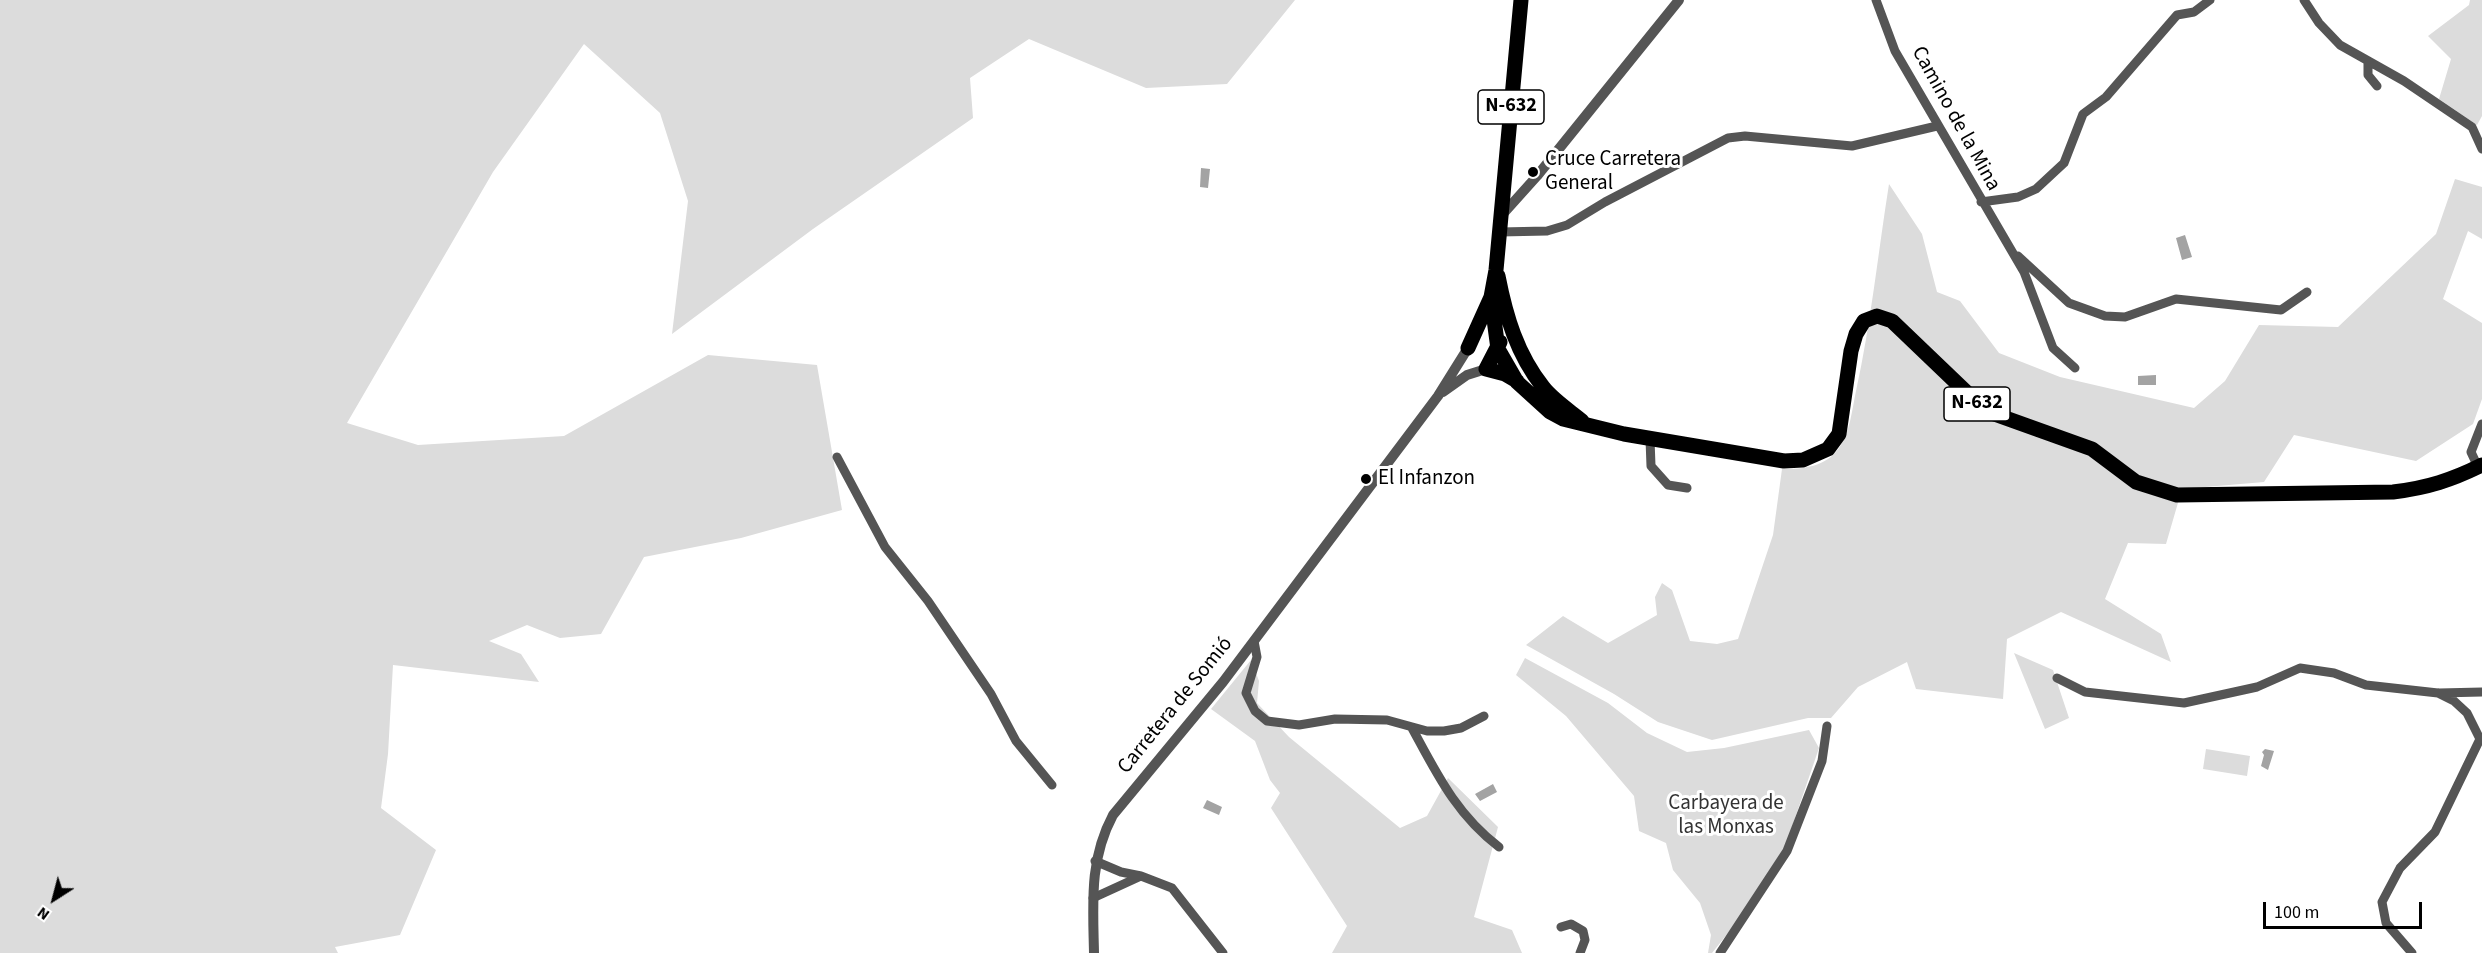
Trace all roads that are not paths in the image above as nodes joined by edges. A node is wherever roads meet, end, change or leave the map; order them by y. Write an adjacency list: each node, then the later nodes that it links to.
1 (1521, 0): 11 (highway, N-632)
2 (1679, 0): 11 (street)
3 (1876, 0): 8 (street, Camino de la Mina)
4 (2210, 0): 10 (street)
5 (2304, 0): 6 (street)
6 (2368, 61): 7 (street); 9 (street)
7 (2377, 86)
8 (1937, 126): 10 (street, Camino de la Mina); 12 (street)
9 (2482, 149)
10 (1981, 202): 13 (street, Camino de la Mina)
11 (1502, 214): 12 (highway, N-632)
12 (1500, 232): 14 (highway, N-632)
13 (2012, 250): 15 (street); 20 (street)
14 (1496, 270): 16 (highway, N-632); 17 (highway, N-632)
15 (2307, 292)
16 (1491, 297): 18 (highway); 19 (highway, N-632)
17 (1507, 320): 19 (highway); 23 (highway, N-632)
18 (1468, 348): 19 (highway); 24 (street)
19 (1498, 349): 21 (highway); 22 (highway, N-632); 23 (highway)
20 (2075, 368)
21 (1486, 369): 22 (highway); 24 (street)
22 (1517, 382): 25 (highway, N-632)
23 (1544, 389): 25 (highway, N-632)
24 (1438, 396): 31 (street, Carretera de Somió)
25 (1585, 424): 27 (highway, N-632)
26 (2482, 424): 29 (street)
27 (1650, 439): 29 (highway, N-632); 30 (street)
28 (837, 457): 39 (street)
29 (2480, 466)
30 (1688, 488)
31 (1254, 641): 37 (street); 41 (street, Carretera de Somió)
32 (2057, 678): 34 (street)
33 (2482, 692): 34 (street)
34 (2438, 693): 38 (street)
35 (1484, 716): 37 (street)
36 (1827, 726): 48 (street)
37 (1412, 728): 40 (street)
38 (2481, 738): 49 (street)
39 (1052, 785)
40 (1499, 847)
41 (1095, 861): 42 (street); 43 (street, Carretera de Somió)
42 (1141, 876): 43 (street); 46 (street)
43 (1093, 898): 45 (street, Carretera de Somió)
44 (1561, 927): 47 (street)
45 (1094, 953)
46 (1223, 953)
47 (1580, 953)
48 (1720, 953)
49 (2412, 953)

